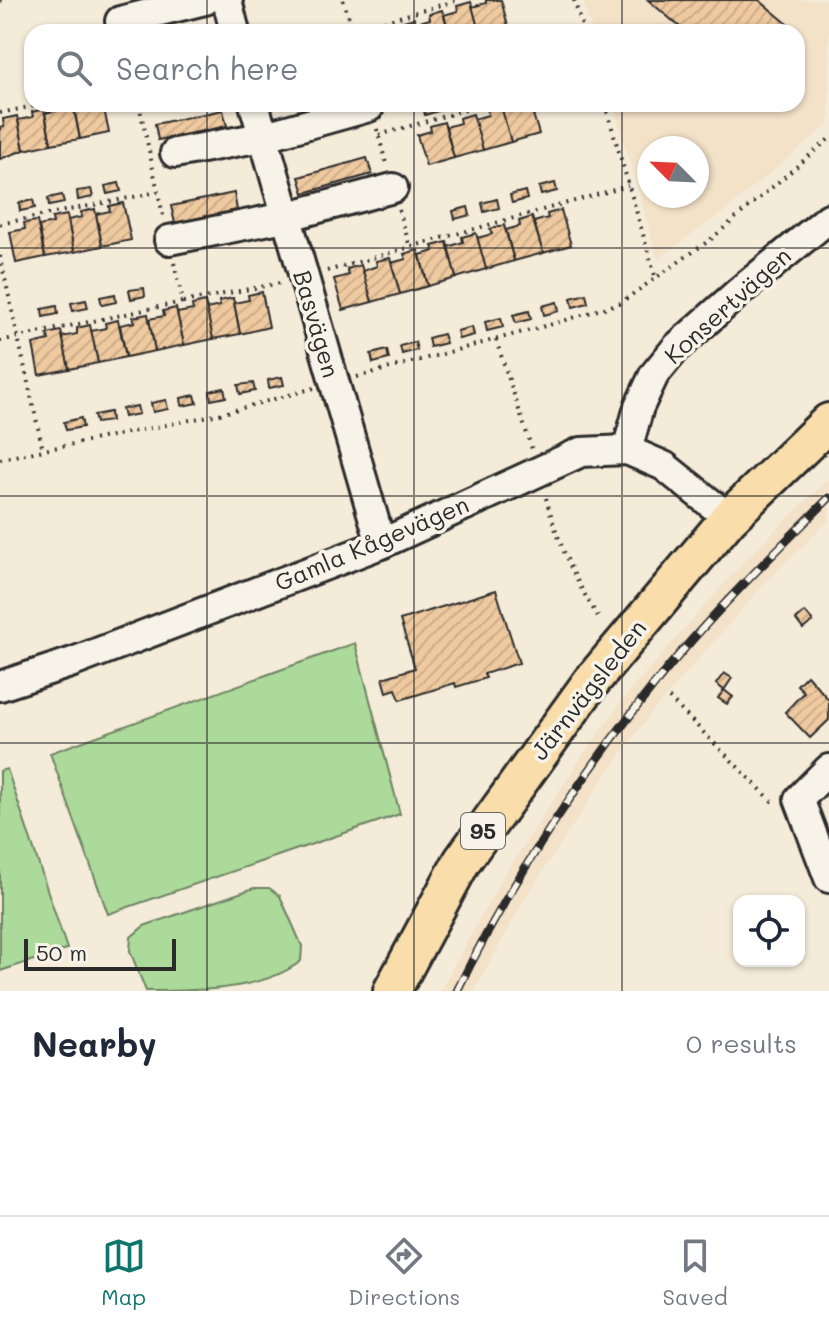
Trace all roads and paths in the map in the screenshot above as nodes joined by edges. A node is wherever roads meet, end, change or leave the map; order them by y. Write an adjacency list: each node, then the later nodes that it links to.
1 (205, 0): 6 (street)
2 (227, 0): 7 (street)
3 (343, 0): 8 (path)
4 (459, 0): 9 (path)
5 (574, 0): 10 (path)
6 (120, 21)
7 (233, 24)
8 (351, 24)
9 (377, 24)
10 (582, 24)
11 (24, 108): 17 (path)
12 (256, 112): 19 (street, Basvägen)
13 (351, 112): 19 (street)
14 (371, 112): 18 (path)
15 (458, 112): 18 (path)
16 (607, 112): 22 (path)
17 (0, 113)
18 (379, 135): 23 (path)
19 (262, 137): 21 (street); 25 (street, Basvägen)
20 (829, 139): 32 (path)
21 (175, 153)
22 (628, 186): 29 (path); 32 (path)
23 (393, 188): 25 (street); 29 (path)
24 (158, 192): 27 (path)
25 (285, 217): 28 (street); 31 (street, Basvägen)
26 (829, 218): 40 (street, Konsertvägen)
27 (0, 224)
28 (169, 240)
29 (410, 247): 31 (path)
30 (0, 256): 34 (path)
31 (303, 278): 37 (street, Basvägen)
32 (656, 279): 35 (path)
33 (183, 302): 34 (path)
34 (18, 338): 36 (path); 39 (path)
35 (496, 340): 37 (path); 41 (path)
36 (0, 341)
37 (333, 383): 39 (path); 45 (street, Basvägen)
38 (829, 422): 44 (main road, Järnvägsleden / 95)
39 (43, 450): 42 (path)
40 (627, 450): 44 (street, Gamla Kågevägen); 45 (street, Gamla Kågevägen)
41 (534, 455)
42 (0, 459)
43 (546, 498): 46 (path)
44 (729, 518): 52 (main road, Järnvägsleden / 95)
45 (381, 544): 47 (street, Gamla Kågevägen)
46 (601, 621)
47 (0, 686)
48 (669, 698): 50 (path)
49 (829, 769): 50 (street)
50 (799, 799): 51 (street)
51 (829, 878)
52 (392, 991)

